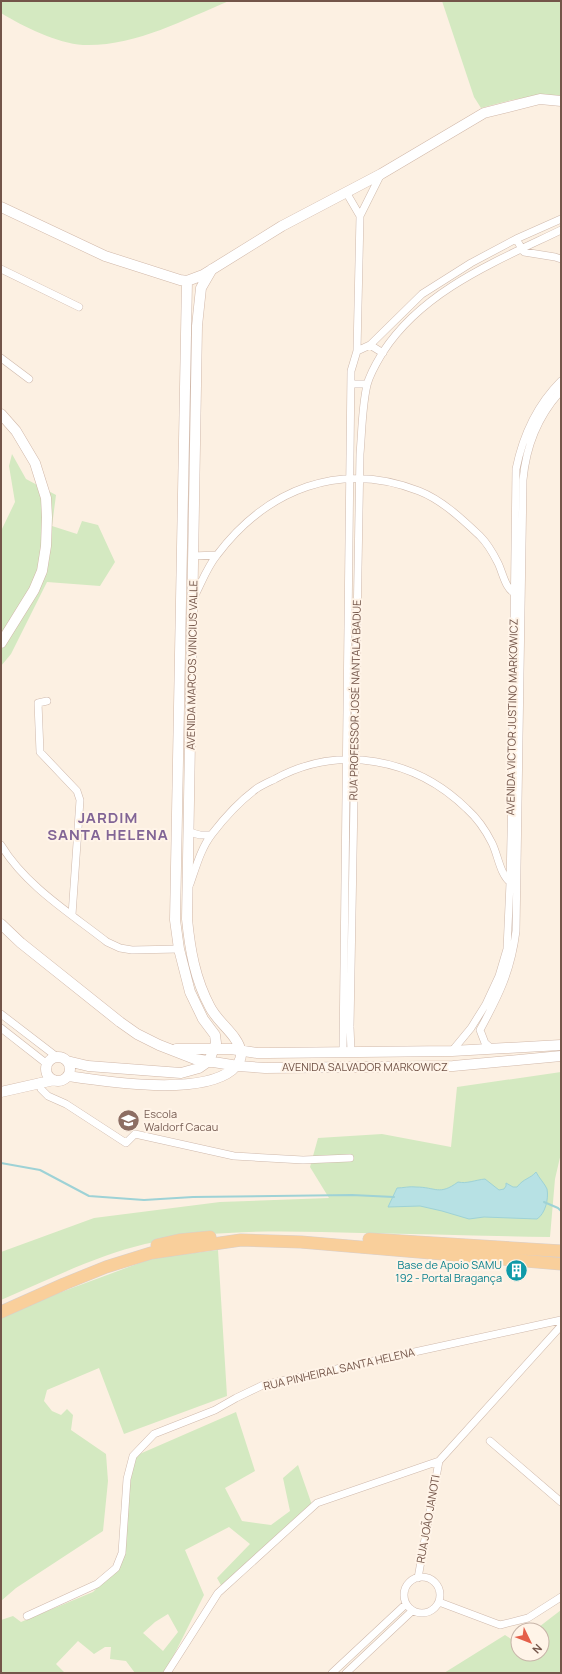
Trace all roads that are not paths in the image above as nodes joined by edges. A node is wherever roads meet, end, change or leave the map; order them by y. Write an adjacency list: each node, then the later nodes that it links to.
1 (561, 101): 2 (street)
2 (381, 174): 3 (street); 5 (street)
3 (346, 192): 5 (street); 12 (street)
4 (1, 207): 13 (street)
5 (360, 216): 16 (street, RUA PROFESSOR JOSÉ NANTALA BADUE)
6 (561, 219): 8 (street)
7 (561, 230): 9 (street, RUA PROFESSOR JOSÉ NANTALA BADUE)
8 (516, 238): 9 (street); 15 (street)
9 (522, 250): 10 (street); 17 (street, RUA PROFESSOR JOSÉ NANTALA BADUE)
10 (561, 259)
11 (1, 269): 14 (street)
12 (212, 269): 13 (street); 28 (street, AVENIDA MARCOS VINICIUS VALLE)
13 (187, 281): 42 (street, AVENIDA MARCOS VINICIUS VALLE)
14 (79, 308)
15 (370, 345): 16 (street); 17 (street)
16 (357, 351): 21 (street, RUA PROFESSOR JOSÉ NANTALA BADUE)
17 (383, 353): 22 (street, RUA PROFESSOR JOSÉ NANTALA BADUE)
18 (1, 358): 19 (street)
19 (30, 379)
20 (561, 381): 29 (street, AVENIDA VICTOR JUSTINO MARKOWICZ)
21 (351, 384): 22 (street); 25 (street, RUA PROFESSOR JOSÉ NANTALA BADUE)
22 (367, 384): 26 (street, RUA PROFESSOR JOSÉ NANTALA BADUE)
23 (561, 391): 29 (street, AVENIDA VICTOR JUSTINO MARKOWICZ)
24 (1, 414): 31 (street)
25 (349, 478): 26 (street); 27 (street); 33 (street, RUA PROFESSOR JOSÉ NANTALA BADUE)
26 (359, 478): 29 (street); 34 (street, RUA PROFESSOR JOSÉ NANTALA BADUE)
27 (216, 555): 28 (street); 30 (street)
28 (194, 556): 30 (street, AVENIDA MARCOS VINICIUS VALLE)
29 (518, 594): 38 (street, AVENIDA VICTOR JUSTINO MARKOWICZ)
30 (192, 600): 35 (street, AVENIDA MARCOS VINICIUS VALLE)
31 (1, 643)
32 (47, 701): 40 (street)
33 (346, 759): 34 (street); 36 (street); 56 (street, RUA PROFESSOR JOSÉ NANTALA BADUE)
34 (354, 759): 38 (street); 56 (street, RUA PROFESSOR JOSÉ NANTALA BADUE)
35 (189, 832): 36 (street); 39 (street, AVENIDA MARCOS VINICIUS VALLE)
36 (211, 835): 39 (street)
37 (1, 845): 40 (street)
38 (514, 883): 47 (street, AVENIDA VICTOR JUSTINO MARKOWICZ); 48 (street, AVENIDA VICTOR JUSTINO MARKOWICZ)
39 (189, 886): 41 (street, AVENIDA MARCOS VINICIUS VALLE)
40 (72, 915): 44 (street)
41 (187, 919): 42 (street); 49 (street, AVENIDA MARCOS VINICIUS VALLE)
42 (176, 920): 44 (street, AVENIDA MARCOS VINICIUS VALLE)
43 (1, 924): 52 (street, AVENIDA SALVADOR MARKOWICZ)
44 (179, 949): 53 (street, AVENIDA MARCOS VINICIUS VALLE)
45 (1, 1014): 60 (street)
46 (1, 1028): 65 (street)
47 (471, 1028): 48 (street); 54 (street, AVENIDA VICTOR JUSTINO MARKOWICZ)
48 (480, 1030): 51 (street)
49 (236, 1040): 55 (street, AVENIDA MARCOS VINICIUS VALLE); 58 (street)
50 (561, 1045): 51 (street, AVENIDA SALVADOR MARKOWICZ)
51 (492, 1049): 54 (street, AVENIDA SALVADOR MARKOWICZ)
52 (170, 1050): 53 (street, AVENIDA SALVADOR MARKOWICZ); 62 (street, AVENIDA SALVADOR MARKOWICZ)
53 (214, 1050): 55 (street, AVENIDA SALVADOR MARKOWICZ); 62 (street)
54 (452, 1050): 56 (street, AVENIDA SALVADOR MARKOWICZ)
55 (240, 1051): 58 (street, AVENIDA SALVADOR MARKOWICZ); 63 (street)
56 (347, 1051): 57 (street, AVENIDA SALVADOR MARKOWICZ)
57 (312, 1052): 58 (street, AVENIDA SALVADOR MARKOWICZ); 64 (street)
58 (268, 1053)
59 (561, 1056): 64 (street, AVENIDA SALVADOR MARKOWICZ)
60 (57, 1057): 61 (street); 65 (street)
61 (68, 1061): 62 (street); 66 (street)
62 (210, 1061): 63 (street, AVENIDA SALVADOR MARKOWICZ)
63 (238, 1066): 64 (street, AVENIDA SALVADOR MARKOWICZ); 66 (street)
64 (311, 1066)
65 (45, 1068): 67 (street); 68 (street)
66 (68, 1076): 67 (street)
67 (54, 1080): 68 (street)
68 (34, 1083): 69 (street); 70 (street)
69 (1, 1092)
70 (350, 1158)
71 (561, 1251): 73 (main road)
72 (561, 1264): 74 (main road)
73 (1, 1304)
74 (1, 1312)
75 (561, 1320): 85 (street, RUA PINHEIRAL SANTA HELENA)
76 (561, 1326): 78 (street)
77 (490, 1441): 79 (street)
78 (439, 1461): 80 (street, RUA JOÃO JANOTI); 86 (street)
79 (561, 1502)
80 (418, 1578): 82 (street); 83 (street)
81 (560, 1600): 82 (street)
82 (439, 1602): 84 (street)
83 (406, 1604): 84 (street); 87 (street)
84 (412, 1611): 88 (street)
85 (26, 1616)
86 (167, 1673)
87 (332, 1673)
88 (346, 1673)

